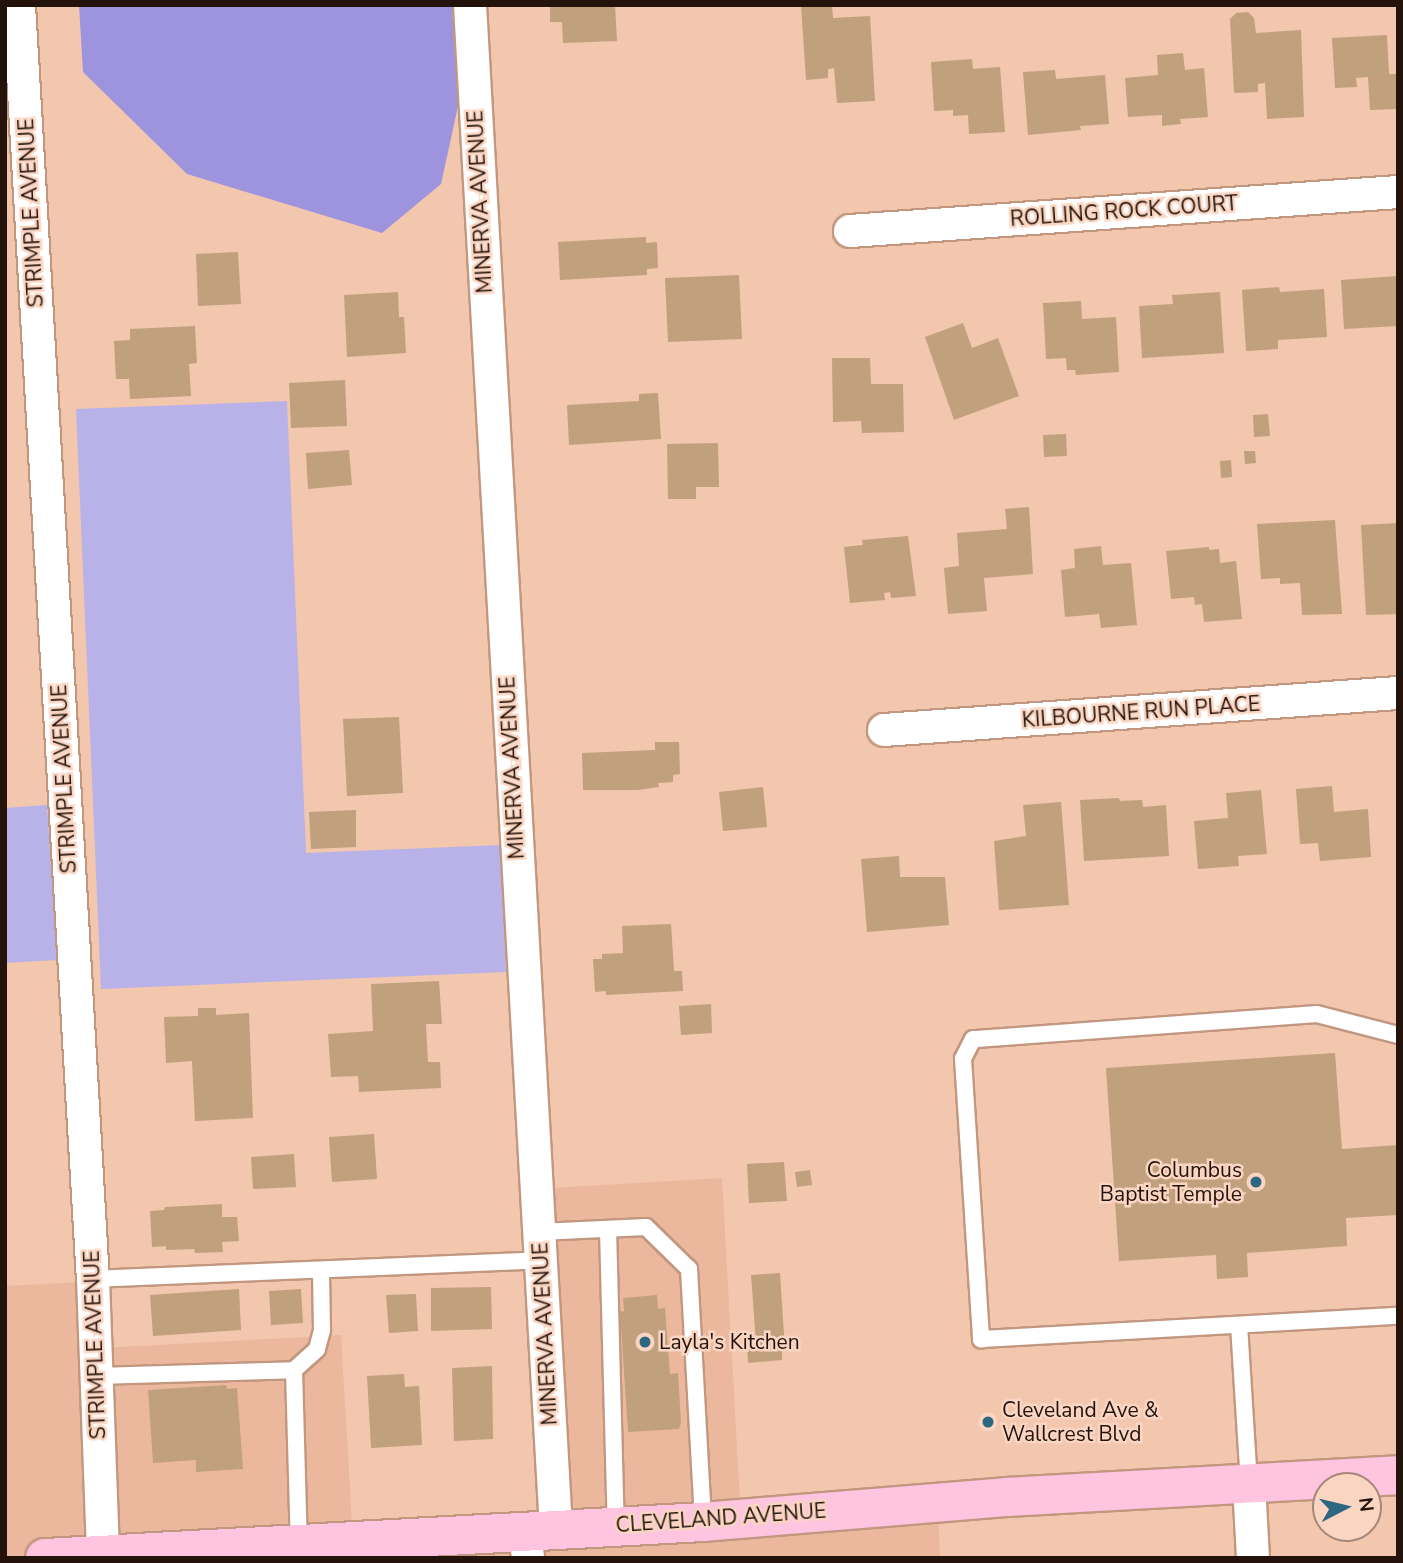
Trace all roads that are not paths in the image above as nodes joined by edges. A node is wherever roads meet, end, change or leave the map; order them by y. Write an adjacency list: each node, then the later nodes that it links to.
1 (19, 5): 11 (street, STRIMPLE AVENUE)
2 (470, 5): 9 (street, MINERVA AVENUE)
3 (1398, 192): 4 (street, ROLLING ROCK COURT)
4 (850, 231)
5 (1398, 693): 6 (street, KILBOURNE RUN PLACE)
6 (884, 730)
7 (1398, 1035): 13 (lane)
8 (608, 1229): 9 (lane); 18 (lane); 19 (lane)
9 (540, 1246): 10 (lane); 20 (street, MINERVA AVENUE)
10 (321, 1270): 11 (lane); 14 (lane)
11 (93, 1279): 15 (street, STRIMPLE AVENUE)
12 (1398, 1316): 13 (lane)
13 (1239, 1325): 17 (lane)
14 (294, 1370): 15 (lane); 21 (lane)
15 (96, 1376): 22 (street, STRIMPLE AVENUE)
16 (1398, 1475): 17 (main road, CLEVELAND AVENUE)
17 (1249, 1484): 18 (main road, CLEVELAND AVENUE); 24 (street)
18 (703, 1522): 19 (main road, CLEVELAND AVENUE)
19 (616, 1526): 20 (main road, CLEVELAND AVENUE)
20 (537, 1541): 21 (main road, CLEVELAND AVENUE)
21 (299, 1544): 22 (main road, CLEVELAND AVENUE)
22 (103, 1553): 23 (main road, CLEVELAND AVENUE)
23 (45, 1558)
24 (1253, 1558)

